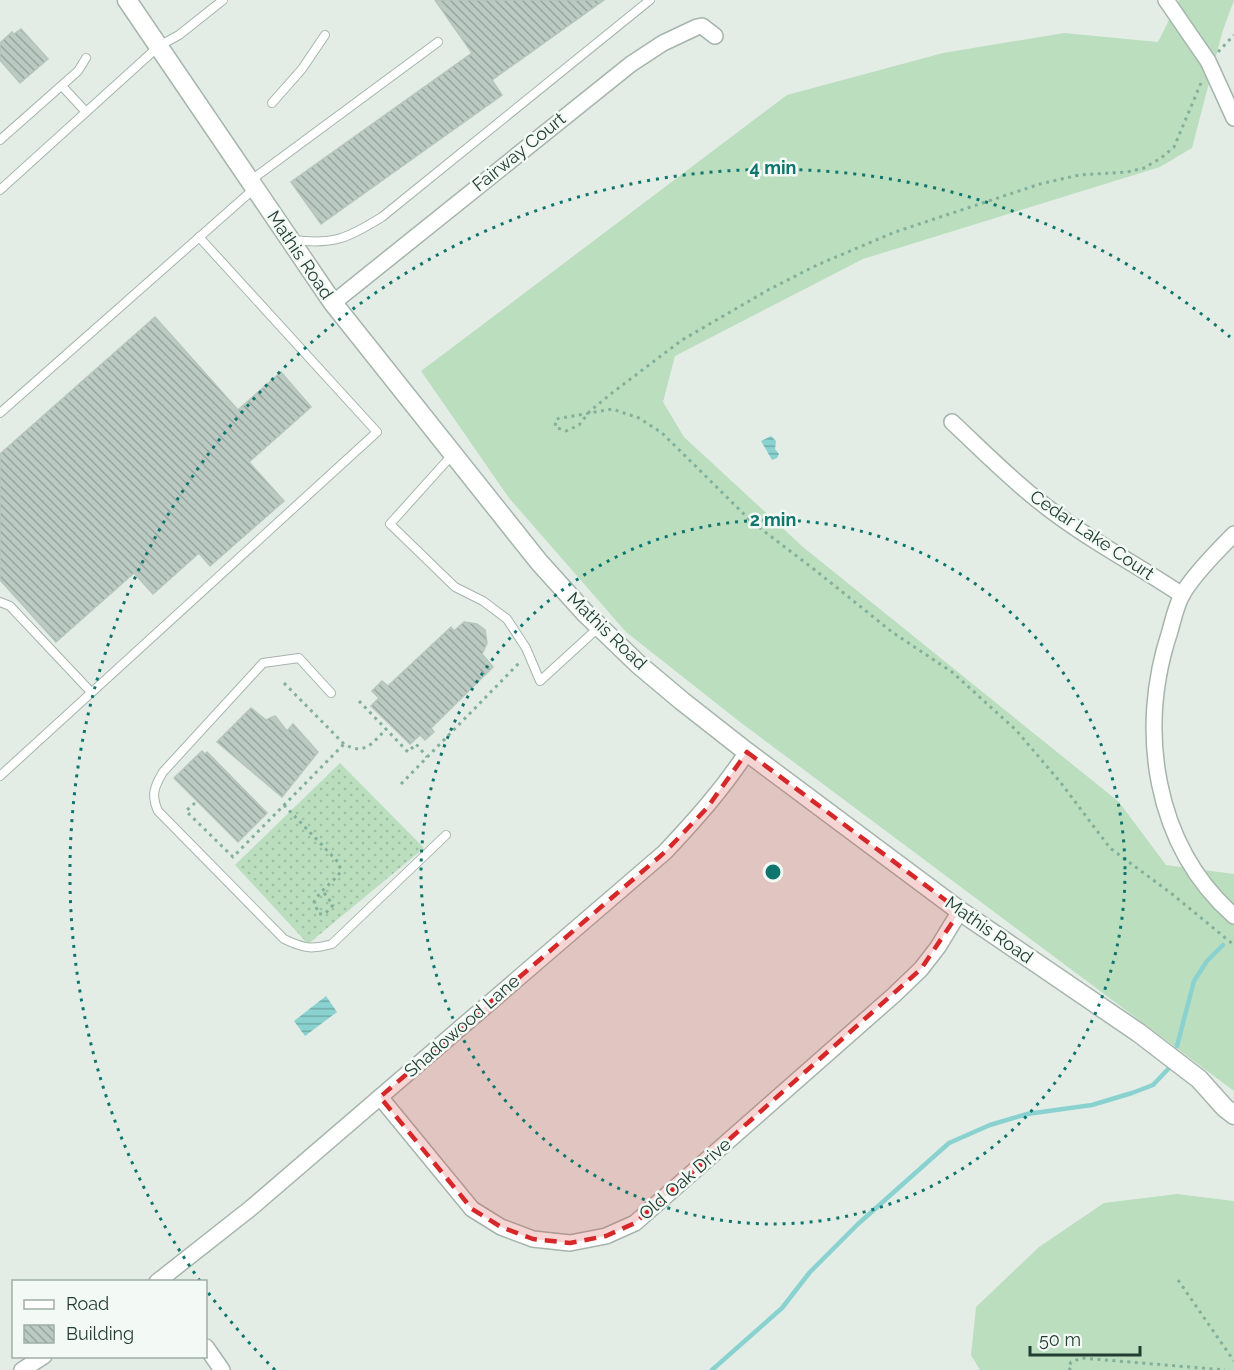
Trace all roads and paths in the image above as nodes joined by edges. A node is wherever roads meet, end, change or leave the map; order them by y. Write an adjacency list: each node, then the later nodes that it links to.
1 (127, 0): 9 (street, Mathis Road)
2 (223, 0): 9 (lane)
3 (650, 0): 20 (lane)
4 (1166, 0): 11 (street)
5 (325, 35): 13 (lane)
6 (1234, 35): 11 (path)
7 (715, 36): 21 (street, Fairway Court)
8 (438, 42): 17 (lane)
9 (159, 46): 14 (lane); 17 (street, Mathis Road)
10 (86, 58): 12 (lane)
11 (1208, 61): 15 (street); 22 (path)
12 (62, 86): 14 (lane); 16 (lane)
13 (272, 103)
14 (86, 112): 18 (lane)
15 (1234, 118)
16 (0, 140)
17 (253, 185): 19 (lane); 20 (street, Mathis Road)
18 (0, 190)
19 (199, 237): 23 (lane); 32 (lane)
20 (290, 240): 21 (street, Mathis Road)
21 (333, 303): 25 (street, Mathis Road)
22 (590, 411): 22 (path); 47 (path)
23 (0, 413)
24 (952, 422): 27 (street, Cedar Lake Court)
25 (453, 454): 29 (street, Mathis Road); 30 (lane)
26 (1234, 534): 27 (street)
27 (1182, 596): 46 (street)
28 (0, 602): 32 (lane)
29 (600, 626): 30 (lane); 37 (street, Mathis Road)
30 (536, 671): 38 (path)
31 (284, 682): 36 (path)
32 (91, 692): 39 (lane)
33 (331, 693): 43 (lane)
34 (359, 701): 35 (path)
35 (386, 729): 36 (path); 38 (path)
36 (344, 744): 42 (path)
37 (747, 752): 45 (street, Mathis Road); 48 (street, Shadowood Lane)
38 (428, 757): 40 (path)
39 (0, 776)
40 (401, 784)
41 (195, 803): 42 (path)
42 (284, 805): 44 (path)
43 (446, 836)
44 (322, 890): 44 (path)
45 (960, 911): 48 (street, Old Oak Drive); 49 (street, Mathis Road)
46 (1234, 916)
47 (1234, 945)
48 (380, 1097): 50 (street, Shadowood Lane)
49 (1234, 1115)
50 (158, 1280)
51 (1178, 1280): 54 (path)
52 (207, 1348): 56 (street)
53 (41, 1358): 55 (street)
54 (1234, 1361)
55 (22, 1370)
56 (222, 1370)
57 (1071, 1370): 58 (path)
58 (1225, 1370)

